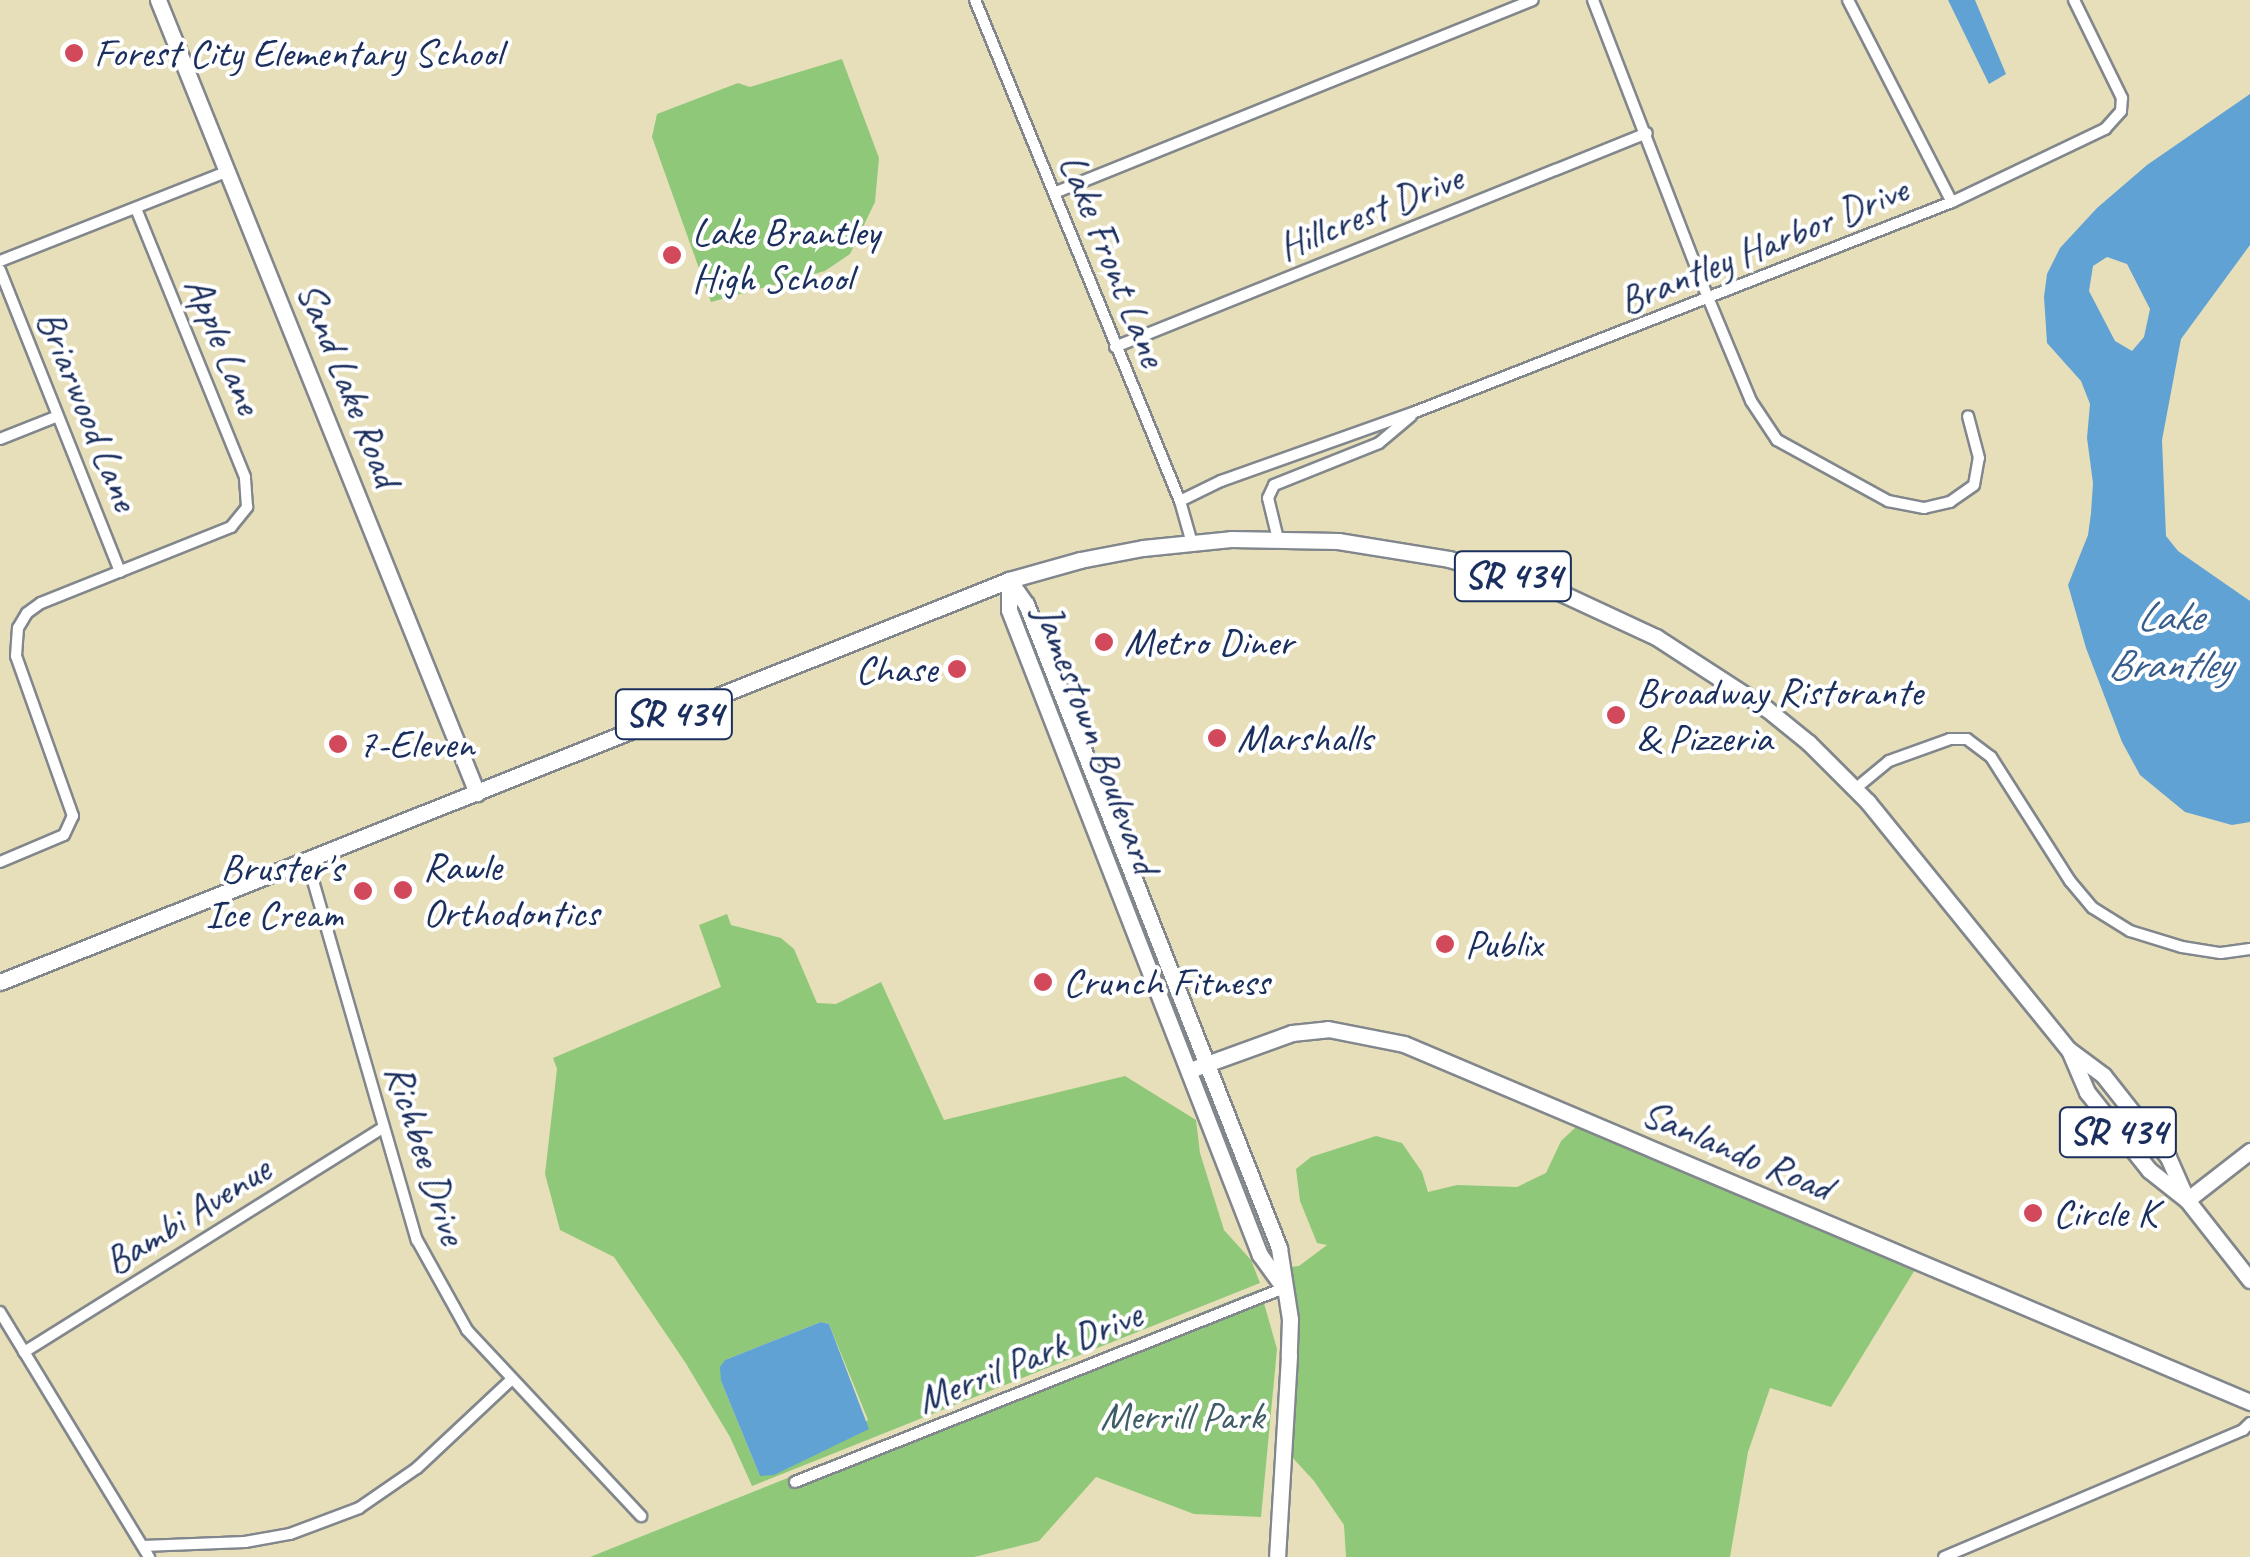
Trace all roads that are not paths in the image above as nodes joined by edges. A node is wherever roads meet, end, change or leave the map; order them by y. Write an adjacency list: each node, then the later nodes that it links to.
1 (158, 0): 8 (street, Sand Lake Road)
2 (975, 0): 9 (street, Lake Front Lane)
3 (1533, 0): 9 (street)
4 (1593, 0): 7 (street)
5 (1848, 0): 10 (street)
6 (2074, 0): 10 (street, Brantley Harbor Drive)
7 (1647, 133): 14 (street); 15 (street, Hillcrest Drive)
8 (228, 171): 11 (street); 26 (street, Sand Lake Road)
9 (1054, 193): 15 (street, Lake Front Lane)
10 (1952, 202): 14 (street, Brantley Harbor Drive)
11 (136, 208): 12 (street); 23 (street, Apple Lane)
12 (0, 261)
13 (0, 270): 17 (street, Briarwood Lane)
14 (1709, 300): 16 (street, Brantley Harbor Drive); 18 (street)
15 (1115, 347): 20 (street, Lake Front Lane)
16 (1415, 412): 20 (street, Brantley Harbor Drive); 21 (street, Brantley Harbor Drive)
17 (58, 416): 19 (street); 23 (street, Briarwood Lane)
18 (1968, 416)
19 (0, 439)
20 (1180, 502): 22 (street, Lake Front Lane)
21 (1278, 539): 22 (street, SR 434); 25 (street, SR 434)
22 (1192, 543): 24 (street, SR 434)
23 (120, 572): 28 (street)
24 (1009, 580): 26 (street, SR 434); 32 (street, Jamestown Boulevard); 33 (street, Jamestown Boulevard)
25 (1855, 788): 29 (street); 31 (street, SR 434)
26 (477, 793): 27 (street, SR 434)
27 (307, 860): 30 (street, SR 434); 34 (street, Richbee Drive)
28 (0, 862)
29 (2250, 950)
30 (0, 982)
31 (2068, 1049): 36 (street, SR 434); 36 (street, SR 434)
32 (1206, 1064): 33 (street, Sanlando Road); 38 (street, Jamestown Boulevard); 42 (street, Sanlando Road)
33 (1190, 1070): 38 (street, Jamestown Boulevard)
34 (382, 1128): 40 (street, Bambi Avenue); 41 (street, Richbee Drive)
35 (2250, 1151): 36 (street)
36 (2187, 1200): 37 (street, SR 434)
37 (2250, 1280)
38 (1284, 1288): 44 (street, Merril Park Drive); 46 (street, Jamestown Boulevard)
39 (0, 1312): 40 (street)
40 (24, 1352): 47 (street)
41 (510, 1381): 45 (street, Richbee Drive); 47 (street)
42 (2250, 1402)
43 (2250, 1423): 51 (street)
44 (795, 1482)
45 (641, 1516)
46 (1278, 1538): 49 (street); 50 (street, Jamestown Boulevard)
47 (143, 1546): 48 (street)
48 (149, 1557)
49 (1269, 1557)
50 (1278, 1557)
51 (1944, 1557)

